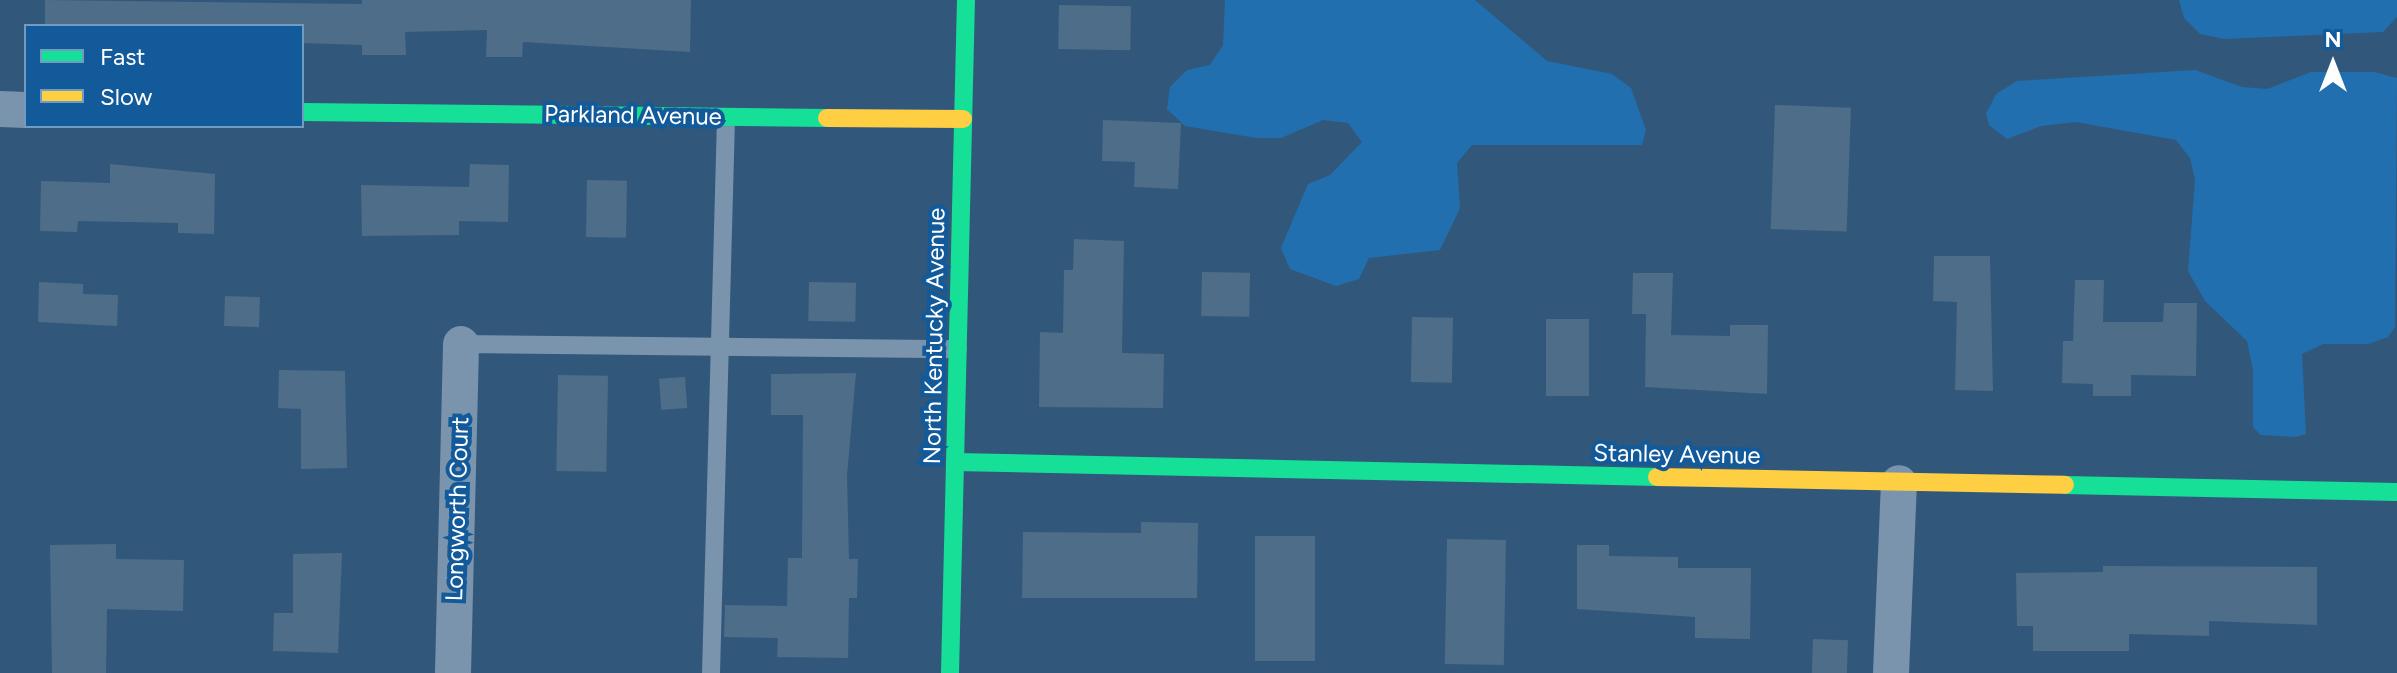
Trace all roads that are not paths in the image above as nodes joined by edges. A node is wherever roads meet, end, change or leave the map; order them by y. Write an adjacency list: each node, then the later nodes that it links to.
1 (966, 0): 6 (street, North Kentucky Avenue)
2 (0, 109): 3 (street)
3 (24, 110)
4 (304, 112): 5 (street, Parkland Avenue)
5 (726, 117): 6 (street, Parkland Avenue); 8 (lane)
6 (963, 119): 9 (street, North Kentucky Avenue)
7 (461, 344): 8 (lane); 13 (street, Longworth Court)
8 (721, 347): 9 (lane); 14 (lane)
9 (958, 349): 10 (street, North Kentucky Avenue)
10 (955, 462): 11 (street, Stanley Avenue); 15 (street, North Kentucky Avenue)
11 (1899, 483): 12 (street, Stanley Avenue); 16 (street)
12 (2397, 492)
13 (453, 673)
14 (711, 673)
15 (950, 673)
16 (1891, 673)

